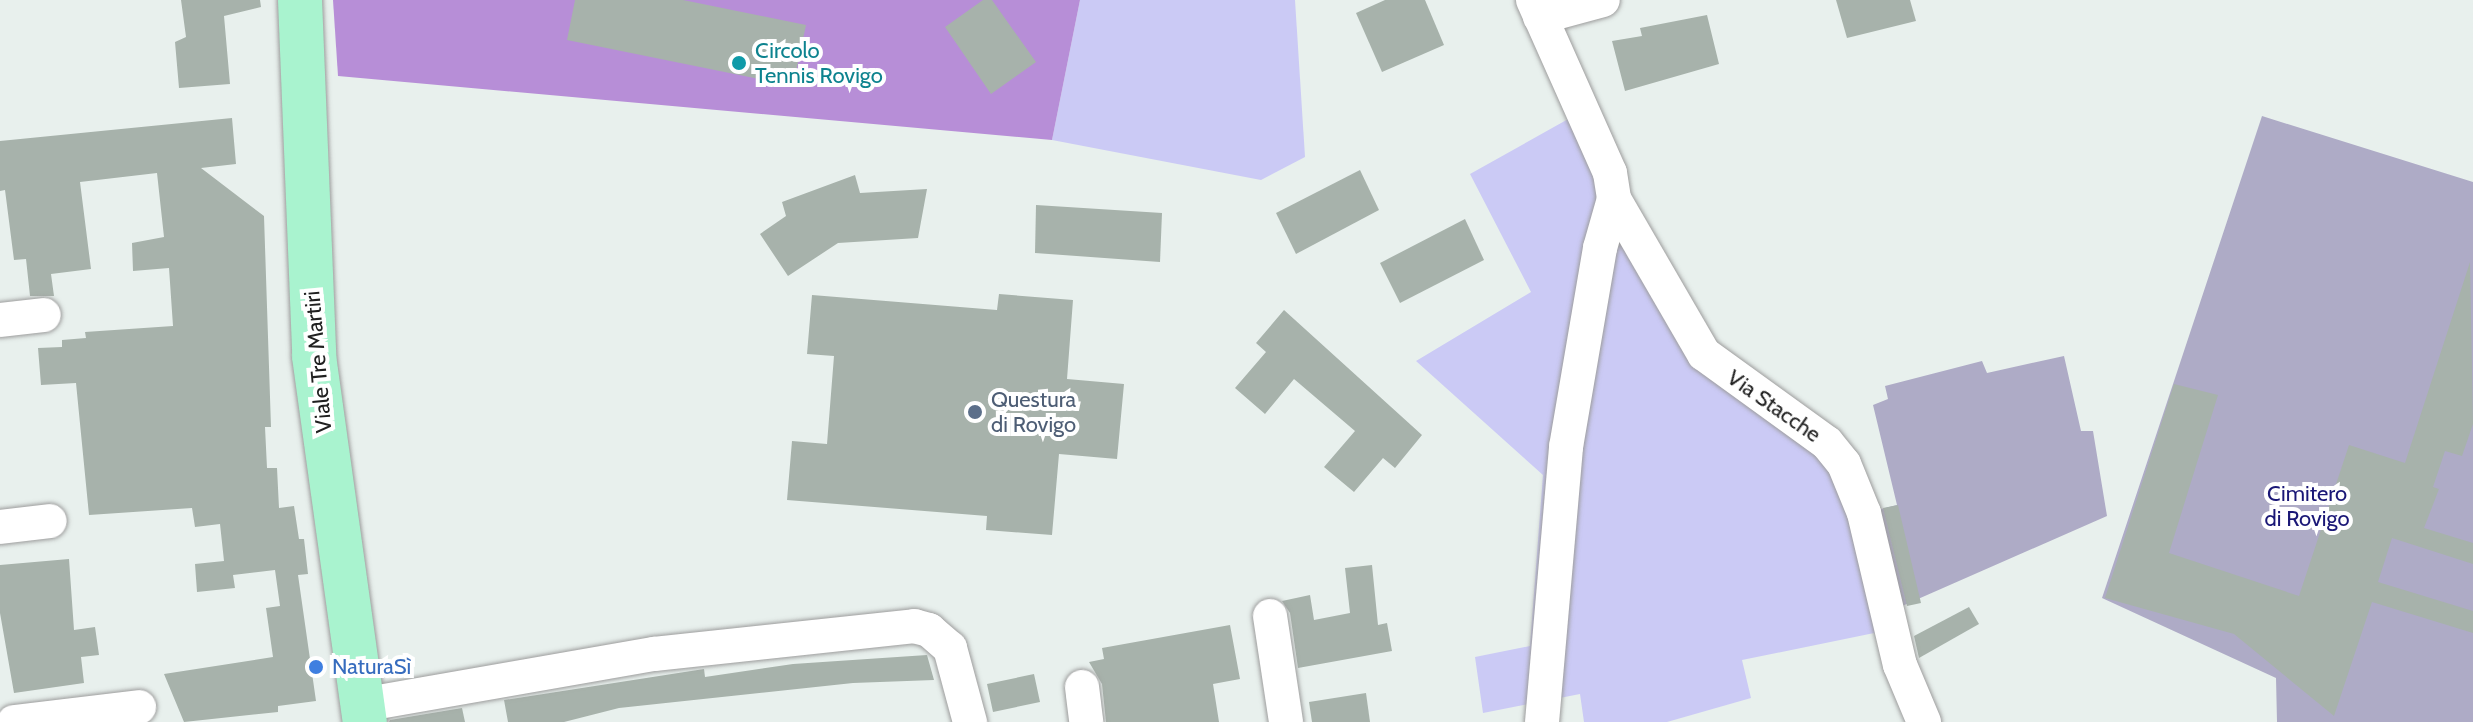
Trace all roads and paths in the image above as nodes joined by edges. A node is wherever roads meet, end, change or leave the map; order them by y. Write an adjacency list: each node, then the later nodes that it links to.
1 (300, 0): 12 (main road, Viale Tre Martiri)
2 (1603, 0): 3 (street)
3 (1536, 8): 4 (street, Via Stacche)
4 (1614, 199): 17 (street, Via Stacche); 18 (street, Via Stacche)
5 (44, 315): 6 (street)
6 (0, 320)
7 (50, 521): 8 (street)
8 (0, 527)
9 (1270, 616): 16 (street)
10 (1082, 687): 15 (street)
11 (139, 707): 13 (street)
12 (363, 714): 14 (street)
13 (14, 722)
14 (970, 722)
15 (1086, 722)
16 (1286, 722)
17 (1542, 722)
18 (1924, 722)

